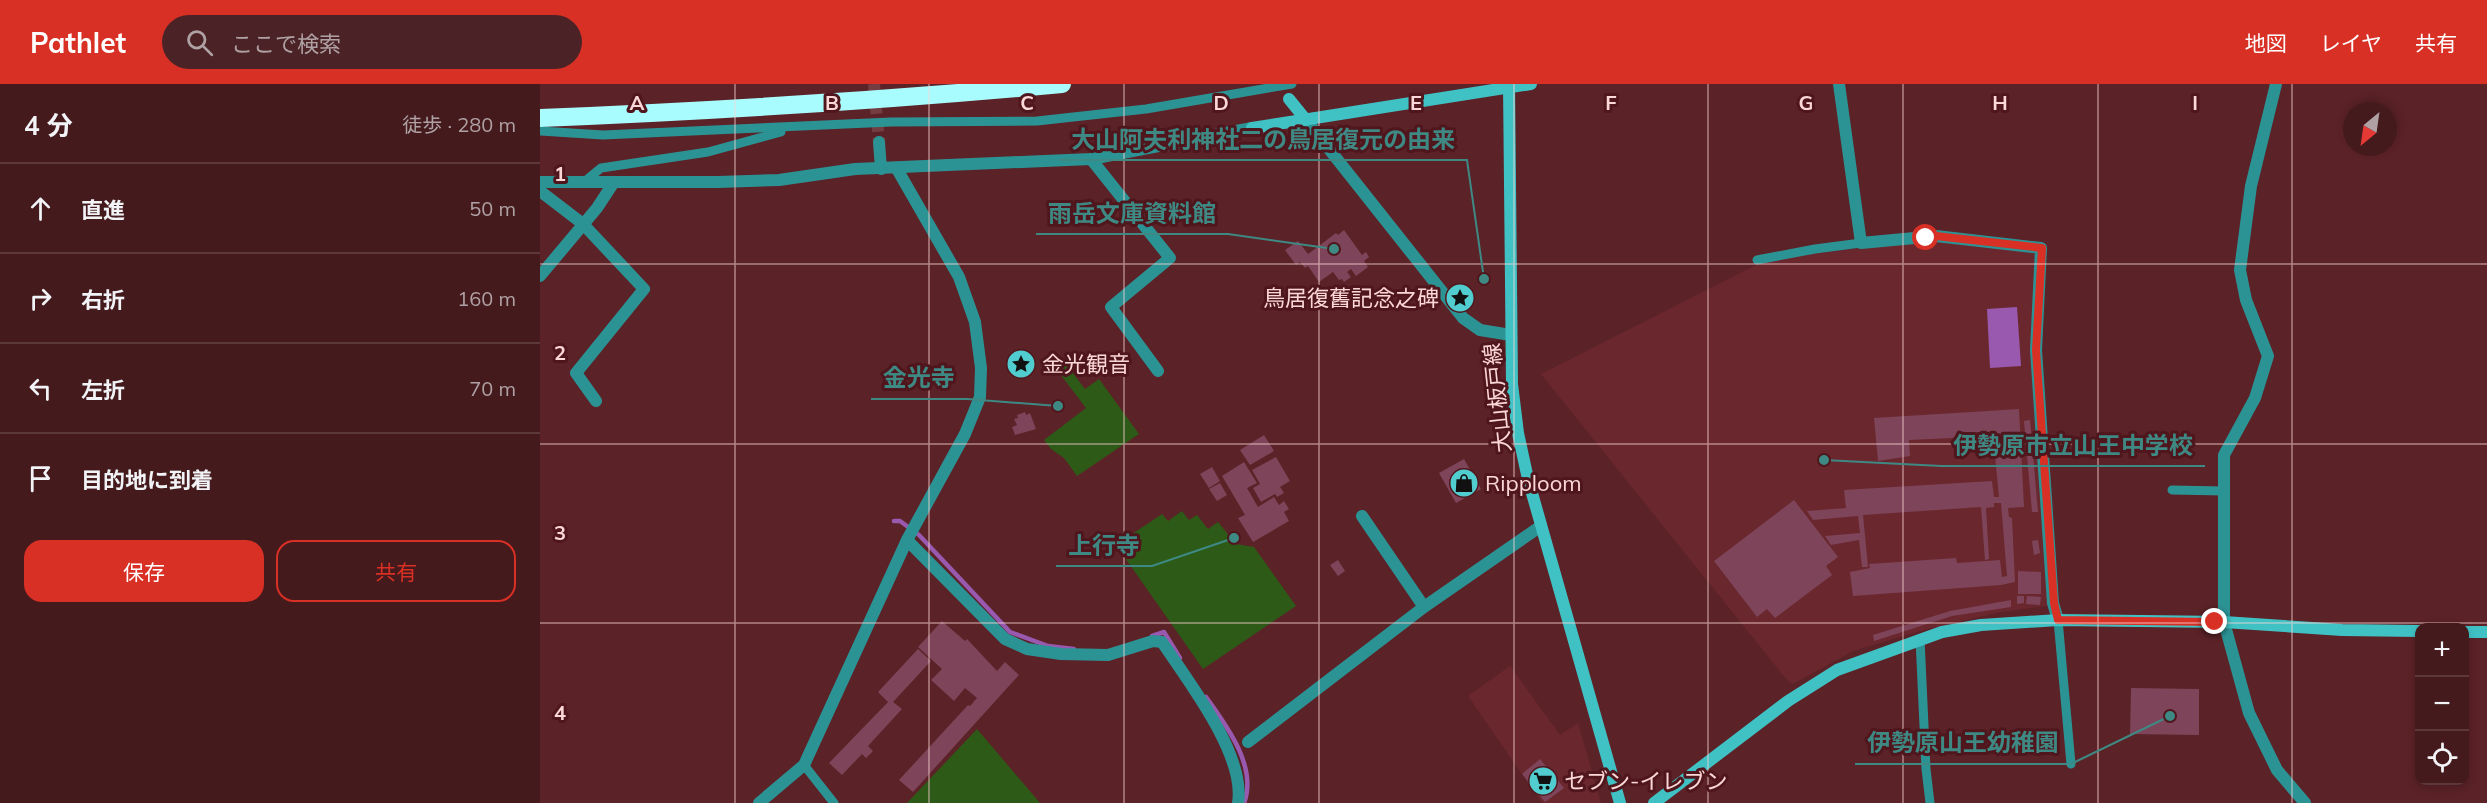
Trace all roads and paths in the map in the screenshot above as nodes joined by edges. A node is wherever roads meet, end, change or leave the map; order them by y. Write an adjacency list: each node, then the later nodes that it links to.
1 (1062, 84): 8 (highway)
2 (1292, 84): 10 (lane)
3 (1530, 84): 6 (street)
4 (1839, 84): 21 (street)
5 (2276, 84): 28 (street)
6 (1509, 86): 9 (street); 24 (street, 大山板戸線)
7 (1289, 99): 9 (street)
8 (540, 118)
9 (1306, 120): 13 (street); 24 (street)
10 (797, 127): 11 (lane); 17 (lane)
11 (540, 130)
12 (879, 142): 14 (street)
13 (1091, 159): 15 (street); 25 (street)
14 (881, 169): 15 (street); 18 (street)
15 (897, 169): 31 (street)
16 (540, 182): 17 (street)
17 (584, 182): 18 (street)
18 (614, 182): 20 (street)
19 (540, 191): 20 (street)
20 (583, 224): 23 (street); 26 (street)
21 (1861, 243): 22 (lane); 33 (street)
22 (1757, 260)
23 (540, 276)
24 (1511, 335): 30 (street, 大山板戸線)
25 (1158, 371)
26 (596, 401)
27 (2172, 490): 28 (lane)
28 (2224, 491): 34 (street)
29 (1362, 516): 32 (street)
30 (1541, 526): 32 (street); 45 (street, 大山板戸線)
31 (910, 533): 41 (street); 44 (street)
32 (1424, 607): 39 (street)
33 (2058, 620): 34 (street); 38 (street); 40 (lane)
34 (2224, 622): 35 (street); 48 (street)
35 (2415, 631)
36 (2469, 632): 37 (street)
37 (2487, 632)
38 (1920, 639): 46 (street); 47 (lane)
39 (1248, 742)
40 (2071, 764)
41 (804, 765): 42 (street); 43 (lane)
42 (759, 803)
43 (834, 803)
44 (1238, 803)
45 (1620, 803)
46 (1654, 803)
47 (1930, 803)
48 (2306, 803)

